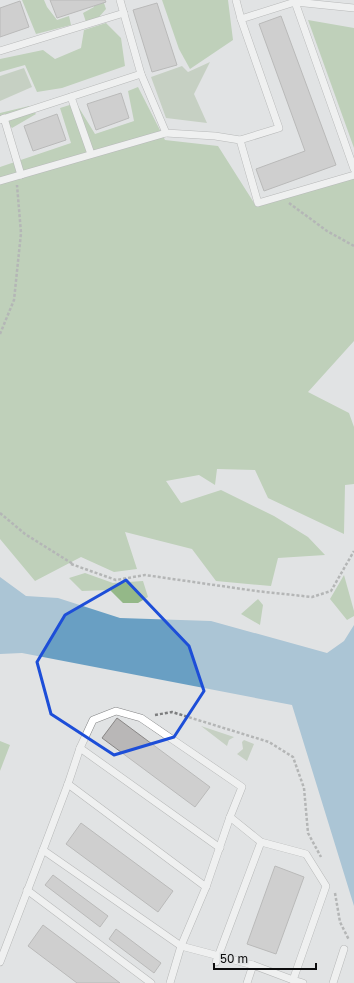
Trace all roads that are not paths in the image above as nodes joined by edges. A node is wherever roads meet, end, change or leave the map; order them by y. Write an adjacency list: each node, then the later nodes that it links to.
1 (120, 0): 5 (lane)
2 (236, 0): 6 (lane)
3 (295, 2): 4 (lane); 6 (lane); 14 (lane)
4 (354, 8)
5 (124, 13): 7 (lane); 8 (lane)
6 (241, 19): 12 (lane)
7 (0, 51)
8 (141, 74): 9 (lane); 11 (lane)
9 (71, 97): 10 (lane); 13 (lane)
10 (2, 119): 15 (lane)
11 (166, 133): 12 (lane); 13 (lane)
12 (240, 140): 16 (lane)
13 (92, 154): 15 (lane)
14 (354, 169)
15 (19, 175): 17 (lane)
16 (354, 175)
17 (0, 181)
18 (80, 748): 19 (lane); 20 (lane); 22 (lane)
19 (68, 784): 23 (lane); 24 (lane)
20 (230, 817): 21 (lane); 22 (lane)
21 (261, 842): 28 (lane); 31 (lane)
22 (220, 848): 24 (lane)
23 (43, 850): 25 (lane); 26 (lane)
24 (206, 887): 26 (lane)
25 (27, 890): 29 (lane); 32 (lane)
26 (182, 946): 28 (lane); 33 (lane)
27 (348, 947): 36 (lane)
28 (216, 958): 30 (lane)
29 (0, 962)
30 (253, 965): 31 (lane); 34 (lane)
31 (294, 980): 35 (lane)
32 (151, 983)
33 (170, 983)
34 (247, 983)
35 (303, 983)
36 (333, 983)

